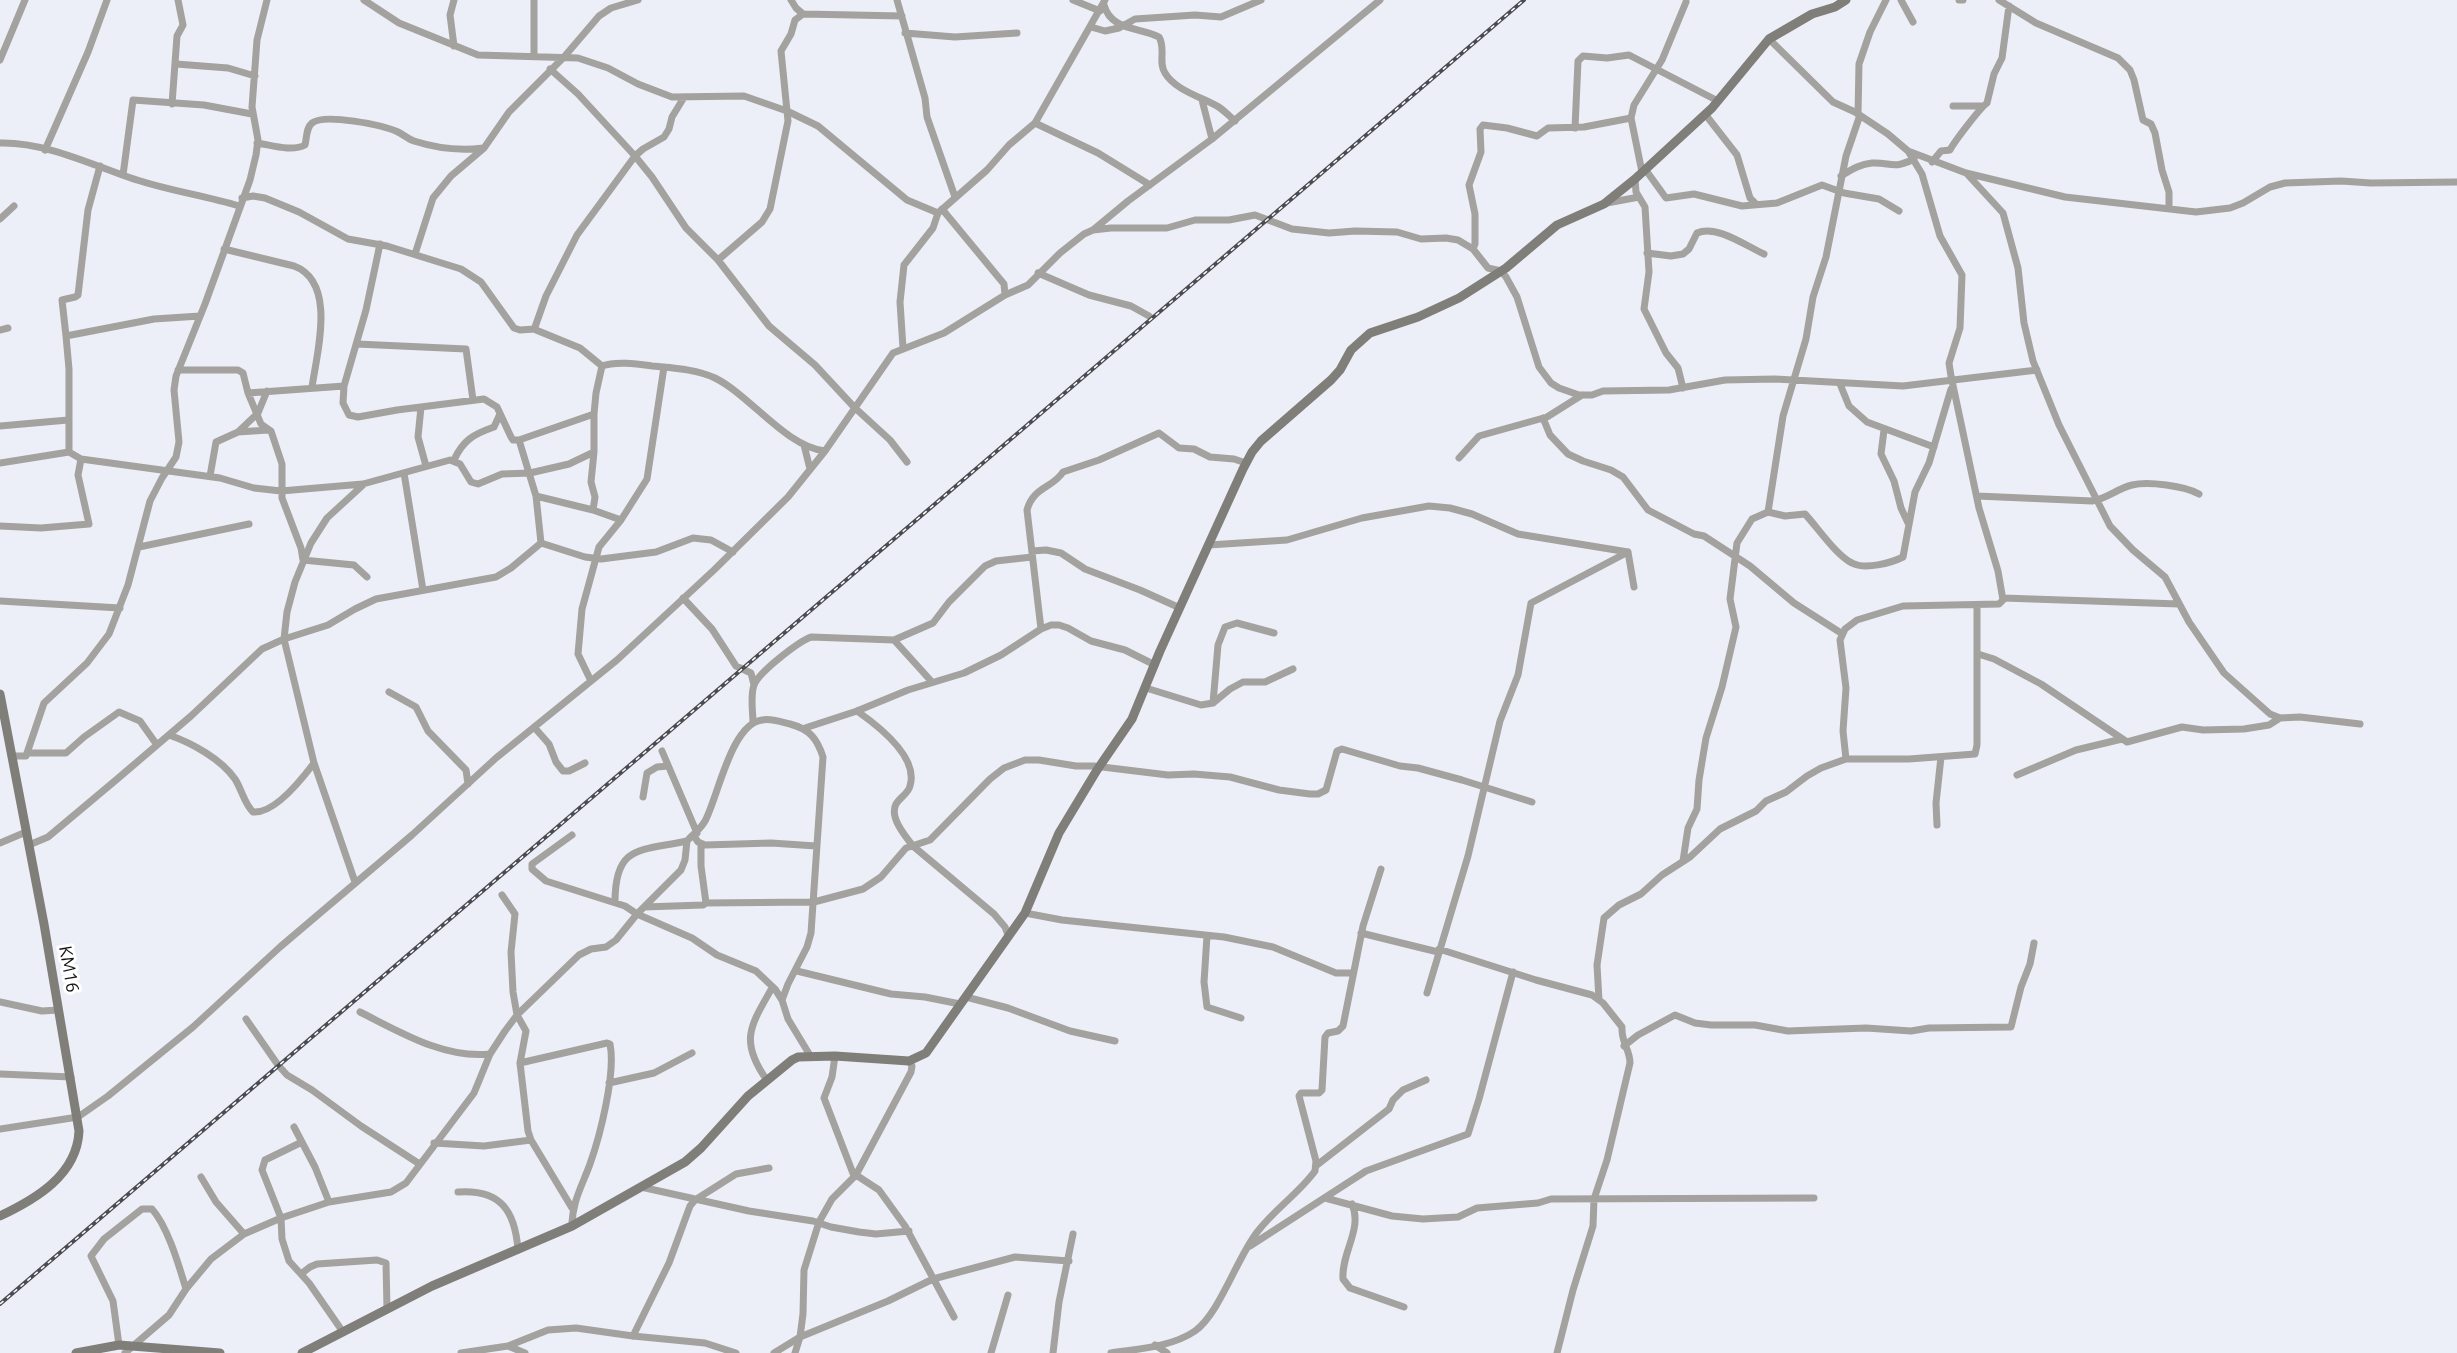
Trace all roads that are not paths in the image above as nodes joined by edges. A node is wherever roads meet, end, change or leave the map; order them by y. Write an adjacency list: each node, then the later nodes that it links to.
1 (25, 0): 32 (street)
2 (107, 0): 55 (street)
3 (178, 0): 33 (street)
4 (267, 0): 36 (street)
5 (364, 0): 29 (street)
6 (454, 0): 29 (street)
7 (534, 0): 30 (street)
8 (638, 0): 31 (street)
9 (791, 0): 21 (street)
10 (897, 0): 22 (street)
11 (1074, 0): 19 (street)
12 (1261, 0): 24 (street)
13 (1380, 0): 48 (street)
14 (1846, 0): 28 (street)
15 (1886, 0): 46 (street)
16 (1901, 0): 23 (street)
17 (1999, 0): 20 (street)
18 (1686, 2): 35 (street)
19 (1103, 5): 24 (street); 25 (street)
20 (2009, 6): 42 (street); 76 (street)
21 (803, 14): 22 (street); 43 (street)
22 (902, 16): 26 (street)
23 (1913, 21)
24 (1124, 25): 25 (street); 38 (street)
25 (1091, 27): 49 (street)
26 (905, 33): 27 (street); 70 (street)
27 (1017, 33)
28 (1769, 39): 39 (street); 46 (street)
29 (454, 46): 30 (street)
30 (534, 56): 31 (street)
31 (564, 57): 34 (street); 37 (street)
32 (0, 60)
33 (176, 64): 36 (street); 40 (street)
34 (550, 69): 54 (street); 58 (street)
35 (1656, 70): 39 (street); 47 (street); 50 (street)
36 (255, 76): 44 (street)
37 (683, 99): 43 (street); 58 (street)
38 (1202, 100): 48 (street); 51 (street)
39 (1718, 101): 45 (street)
40 (172, 104): 44 (street); 65 (street)
41 (1953, 106): 42 (street)
42 (1981, 106): 60 (street)
43 (787, 111): 77 (street); 87 (street)
44 (252, 114): 53 (street)
45 (1705, 114): 63 (street); 74 (street)
46 (1859, 115): 57 (street); 66 (street)
47 (1631, 118): 50 (street); 63 (street)
48 (1235, 121): 51 (street)
49 (1035, 123): 68 (street); 70 (street)
50 (1575, 128): 83 (street)
51 (1212, 139): 68 (street)
52 (0, 143): 55 (street)
53 (257, 143): 56 (street); 72 (street)
54 (484, 148): 56 (street); 62 (street)
55 (45, 150): 61 (street)
56 (463, 151): 62 (street)
57 (1908, 151): 59 (street); 60 (street)
58 (635, 156): 87 (street); 96 (street)
59 (1914, 159): 66 (street); 107 (street)
60 (1932, 162): 64 (street)
61 (100, 166): 65 (street); 98 (street)
62 (459, 168): 85 (street)
63 (1641, 173): 71 (street); 73 (street); 74 (street)
64 (1966, 173): 76 (street); 104 (street)
65 (123, 175): 72 (street)
66 (1841, 176): 69 (street)
67 (2457, 182): 76 (street)
68 (1150, 185): 80 (street)
69 (1839, 191): 74 (street); 78 (street); 105 (street)
70 (955, 197): 77 (street)
71 (1639, 197): 73 (street); 84 (street)
72 (241, 202): 81 (street); 82 (street)
73 (1604, 204): 88 (street)
74 (1756, 204)
75 (14, 206): 79 (street)
76 (2169, 209)
77 (940, 211): 90 (street); 100 (street)
78 (1899, 211)
79 (0, 219)
80 (1093, 230): 83 (street); 89 (street)
81 (380, 244): 85 (street); 99 (street)
82 (224, 249): 93 (street); 109 (street)
83 (1473, 249): 88 (street)
84 (1647, 253): 86 (street); 110 (street)
85 (415, 254): 96 (street)
86 (1764, 254)
87 (718, 260): 116 (street)
88 (1501, 271): 113 (street); 137 (street)
89 (1038, 273): 91 (street); 94 (street)
90 (1004, 284): 91 (street); 92 (street)
91 (1019, 289): 92 (street)
92 (1005, 295): 100 (street)
93 (200, 316): 98 (street); 103 (street)
94 (1149, 316)
95 (8, 328): 97 (street)
96 (535, 329): 101 (street)
97 (0, 330)
98 (66, 336): 121 (street)
99 (357, 344): 108 (street); 114 (street)
100 (903, 348): 116 (street)
101 (602, 366): 102 (street); 119 (street)
102 (664, 367): 127 (street); 152 (street)
103 (178, 370): 112 (street); 140 (street)
104 (2037, 370): 107 (street); 149 (street)
105 (1794, 381): 106 (street); 110 (street); 151 (street)
106 (1840, 384): 107 (street); 124 (street)
107 (1952, 384): 128 (street); 148 (street)
108 (344, 386): 109 (street); 115 (street)
109 (312, 387): 111 (street)
110 (1683, 388): 113 (street)
111 (267, 391): 112 (street); 117 (street)
112 (248, 393): 117 (street)
113 (1582, 395): 120 (street)
114 (473, 400): 115 (street); 118 (street)
115 (421, 407): 138 (street)
116 (854, 407): 129 (street); 135 (street)
117 (258, 413): 123 (street); 125 (street)
118 (500, 414): 126 (street); 134 (street)
119 (594, 414): 126 (street); 131 (street)
120 (1544, 418): 132 (street); 162 (street)
121 (68, 420): 122 (street); 130 (street)
122 (0, 426)
123 (268, 430): 125 (street); 145 (street)
124 (1884, 430): 128 (street); 154 (street)
125 (238, 432): 143 (street)
126 (519, 440): 142 (street)
127 (804, 446): 129 (street); 139 (street)
128 (1934, 447): 154 (street)
129 (825, 451): 139 (street)
130 (69, 452): 133 (street); 136 (street)
131 (594, 452): 142 (street); 150 (street)
132 (1459, 458)
133 (81, 459): 140 (street); 155 (street)
134 (454, 460): 138 (street); 142 (street)
135 (907, 462)
136 (0, 463)
137 (1246, 464): 157 (street); 161 (street)
138 (426, 466): 141 (street)
139 (810, 469): 159 (street)
140 (167, 470): 143 (street); 158 (street)
141 (404, 473): 144 (street); 167 (street)
142 (530, 473): 147 (street)
143 (210, 476): 145 (street)
144 (363, 484): 145 (street); 164 (street)
145 (281, 491): 164 (street)
146 (2199, 494): 149 (street)
147 (536, 496): 150 (street); 156 (street)
148 (1977, 496): 149 (street); 169 (street)
149 (2099, 500): 171 (street)
150 (593, 510): 152 (street)
151 (1768, 512): 154 (street); 162 (street)
152 (621, 520): 163 (street)
153 (249, 524): 158 (street)
154 (1908, 524)
155 (0, 526)
156 (541, 543): 163 (street); 167 (street)
157 (1209, 545): 160 (street); 174 (street)
158 (139, 547): 173 (street)
159 (733, 552): 163 (street); 168 (street)
160 (1628, 552): 166 (street); 211 (street)
161 (1032, 554): 174 (street); 175 (street); 179 (street)
162 (1734, 556): 177 (street); 224 (street)
163 (596, 558): 183 (street)
164 (303, 560): 165 (street); 178 (street)
165 (367, 577)
166 (1634, 587)
167 (423, 590): 178 (street)
168 (683, 598): 183 (street); 185 (street)
169 (2003, 598): 171 (street); 172 (street)
170 (0, 601): 173 (street)
171 (2179, 604): 191 (street)
172 (1977, 605): 177 (street); 180 (street)
173 (120, 608): 201 (street)
174 (1180, 608): 181 (street)
175 (1041, 629): 181 (street); 184 (street)
176 (1274, 633): 189 (street)
177 (1841, 633): 204 (street)
178 (284, 639): 197 (street); 205 (street)
179 (894, 640): 184 (street); 185 (street)
180 (1978, 654): 198 (street); 203 (street)
181 (1155, 666): 186 (street)
182 (1293, 669): 189 (street)
183 (591, 681): 194 (street)
184 (932, 682): 190 (street)
185 (754, 685): 192 (street)
186 (1146, 687): 189 (street); 208 (street)
187 (389, 692): 210 (street)
188 (0, 694): 196 (street, KM16)
189 (1213, 703)
190 (857, 711): 195 (street); 223 (street)
191 (2280, 718): 193 (street); 198 (street)
192 (753, 723): 195 (street); 216 (street)
193 (2360, 724)
194 (534, 727): 206 (street); 210 (street)
195 (805, 728): 222 (street)
196 (4, 734): 202 (street, KM16)
197 (169, 735): 199 (street); 205 (street)
198 (2122, 739): 209 (street)
199 (157, 745): 201 (street); 221 (street)
200 (662, 751): 207 (street)
201 (28, 753): 202 (street)
202 (14, 756): 215 (street, KM16)
203 (1941, 757): 204 (street); 214 (street)
204 (1846, 759): 224 (street)
205 (314, 763): 226 (street)
206 (585, 763)
207 (668, 766): 212 (street); 216 (street)
208 (1100, 767): 211 (street); 223 (street); 232 (street)
209 (2017, 775)
210 (468, 784): 226 (street)
211 (1486, 787): 213 (street); 238 (street)
212 (643, 797)
213 (1532, 802)
214 (1937, 825)
215 (26, 832): 219 (street); 221 (street, KM16)
216 (695, 834): 218 (street); 220 (street)
217 (572, 835): 228 (street)
218 (687, 841): 228 (street); 231 (street)
219 (0, 843)
220 (701, 844): 222 (street); 230 (street)
221 (29, 845): 248 (street, KM16)
222 (816, 846): 229 (street)
223 (913, 846): 229 (street); 235 (street)
224 (1683, 861): 245 (street)
225 (1382, 868): 234 (street)
226 (355, 882): 266 (street)
227 (502, 895): 250 (street)
228 (615, 902): 233 (street)
229 (814, 902): 230 (street); 241 (street)
230 (706, 903): 231 (street)
231 (644, 907): 233 (street)
232 (1025, 913): 235 (street); 236 (street)
233 (637, 914): 242 (street); 250 (street)
234 (1361, 933): 238 (street); 240 (street)
235 (1008, 935): 246 (street)
236 (1207, 936): 240 (street); 251 (street)
237 (2034, 943): 254 (street)
238 (1438, 950): 239 (street); 243 (street)
239 (1513, 972): 245 (street); 279 (street)
240 (1353, 973): 273 (street)
241 (794, 974): 242 (street); 244 (street); 246 (street)
242 (774, 989): 244 (street); 263 (street)
243 (1426, 993)
244 (782, 1000): 258 (street)
245 (1599, 1000): 254 (street)
246 (963, 1001): 253 (street); 259 (street)
247 (0, 1002): 248 (street)
248 (59, 1010): 262 (street, KM16)
249 (360, 1012): 256 (street)
250 (517, 1015): 256 (street); 260 (street)
251 (1241, 1018)
252 (246, 1019): 272 (street)
253 (1115, 1041)
254 (1624, 1046): 281 (street)
255 (692, 1053): 265 (street)
256 (490, 1054): 271 (street)
257 (835, 1056): 258 (street); 259 (street); 275 (street)
258 (811, 1057): 263 (street)
259 (909, 1061): 275 (street)
260 (520, 1063): 265 (street); 269 (street)
261 (0, 1074): 262 (street)
262 (71, 1077): 266 (street, KM16)
263 (766, 1079): 277 (street)
264 (1426, 1080): 273 (street)
265 (609, 1083): 285 (street)
266 (78, 1117): 268 (street); 286 (street, KM16)
267 (294, 1127): 270 (street)
268 (0, 1129)
269 (531, 1140): 271 (street); 285 (street)
270 (302, 1142): 283 (street); 287 (street)
271 (434, 1143): 272 (street)
272 (418, 1163): 283 (street)
273 (1317, 1166): 293 (street)
274 (769, 1168): 282 (street)
275 (855, 1176): 288 (street); 290 (street)
276 (201, 1177): 291 (street)
277 (641, 1187): 282 (street); 289 (street)
278 (458, 1192): 294 (street)
279 (1325, 1198): 284 (street); 293 (street)
280 (1814, 1198): 281 (street)
281 (1594, 1199): 284 (street); 323 (street)
282 (695, 1200): 288 (street); 304 (street)
283 (329, 1202): 287 (street)
284 (1352, 1204): 300 (street)
285 (573, 1208): 289 (street)
286 (0, 1216)
287 (281, 1218): 291 (street); 296 (street)
288 (819, 1222): 290 (street); 305 (street)
289 (572, 1226): 294 (street)
290 (909, 1231): 297 (street)
291 (244, 1234): 298 (street)
292 (1073, 1234): 295 (street)
293 (1246, 1249): 307 (street)
294 (518, 1250): 301 (street)
295 (1069, 1261): 297 (street); 320 (street)
296 (301, 1274): 301 (street); 303 (street)
297 (933, 1279): 302 (street); 305 (street)
298 (186, 1289): 306 (street); 309 (street)
299 (1008, 1295): 319 (street)
300 (1404, 1307)
301 (387, 1309): 303 (street)
302 (954, 1317)
303 (343, 1332): 313 (street)
304 (633, 1336): 308 (street); 316 (street)
305 (800, 1337): 317 (street); 318 (street)
306 (133, 1345): 309 (street); 312 (street)
307 (1155, 1345): 310 (street); 322 (street)
308 (508, 1346): 314 (street); 315 (street)
309 (122, 1349): 311 (street)
310 (1141, 1350): 321 (street)
311 (76, 1353)
312 (220, 1353)
313 (302, 1353)
314 (461, 1353)
315 (525, 1353)
316 (736, 1353)
317 (774, 1353)
318 (795, 1353)
319 (991, 1353)
320 (1053, 1353)
321 (1111, 1353)
322 (1167, 1353)
323 (1557, 1353)

